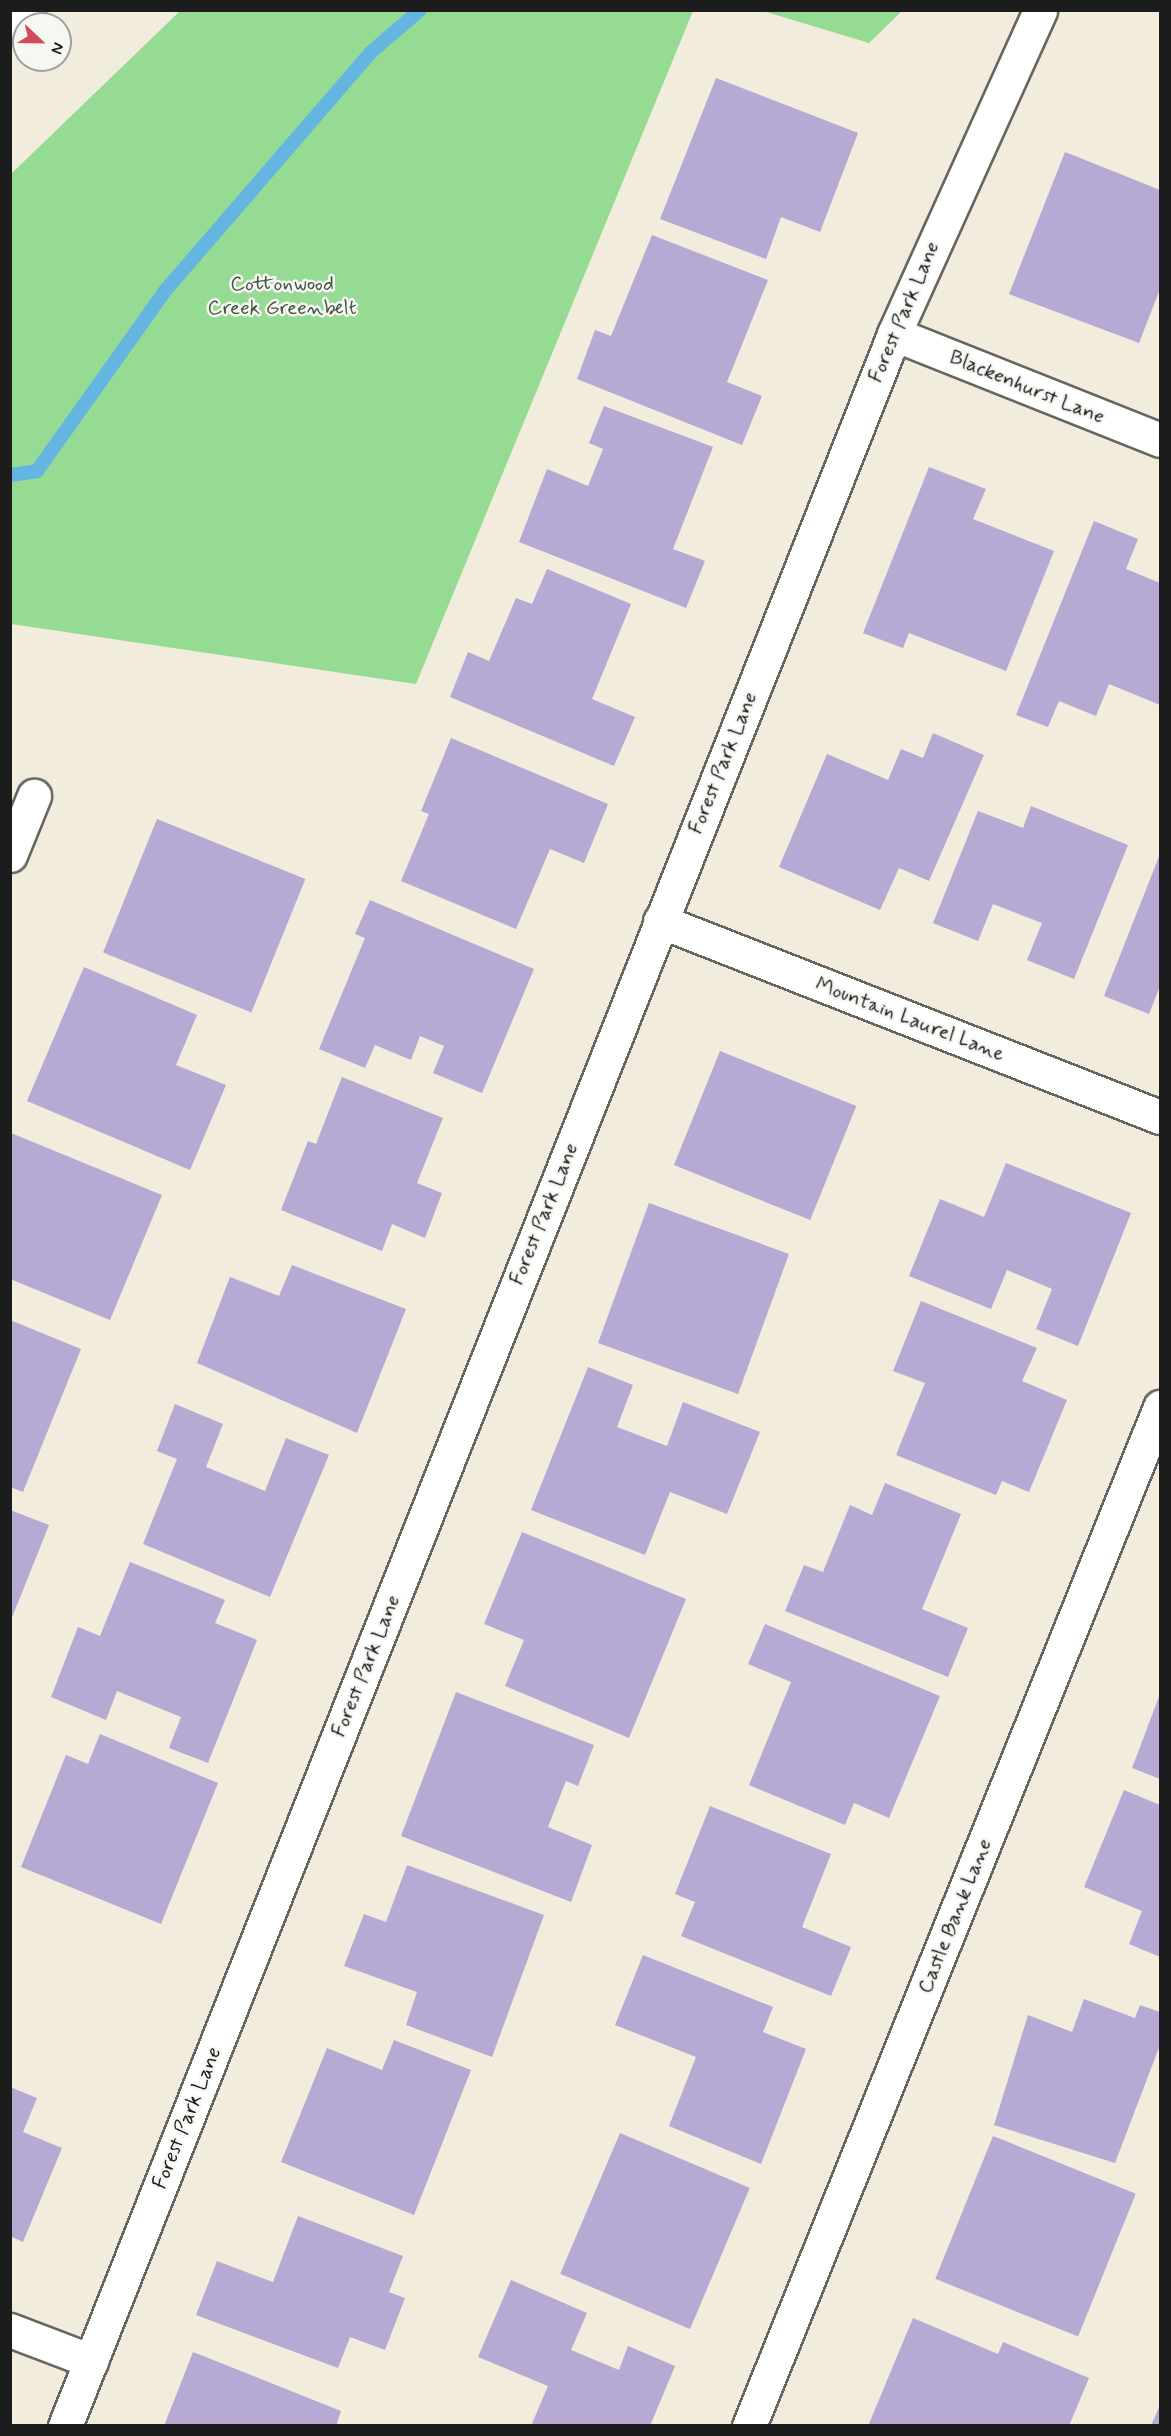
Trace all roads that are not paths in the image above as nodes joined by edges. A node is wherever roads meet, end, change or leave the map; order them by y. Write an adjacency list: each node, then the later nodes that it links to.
1 (28, 10): 3 (street)
2 (1040, 10): 4 (street, Forest Park Lane)
3 (10, 26)
4 (894, 334): 5 (street, Blackenhurst Lane); 8 (street, Forest Park Lane)
5 (1161, 440)
6 (34, 796): 7 (street)
7 (10, 855)
8 (660, 921): 9 (street, Mountain Laurel Lane); 12 (street, Forest Park Lane)
9 (1161, 1117)
10 (1161, 1407): 14 (street, Castle Bank Lane)
11 (10, 2331): 12 (street)
12 (91, 2361): 13 (street, Forest Park Lane)
13 (65, 2426)
14 (749, 2426)

